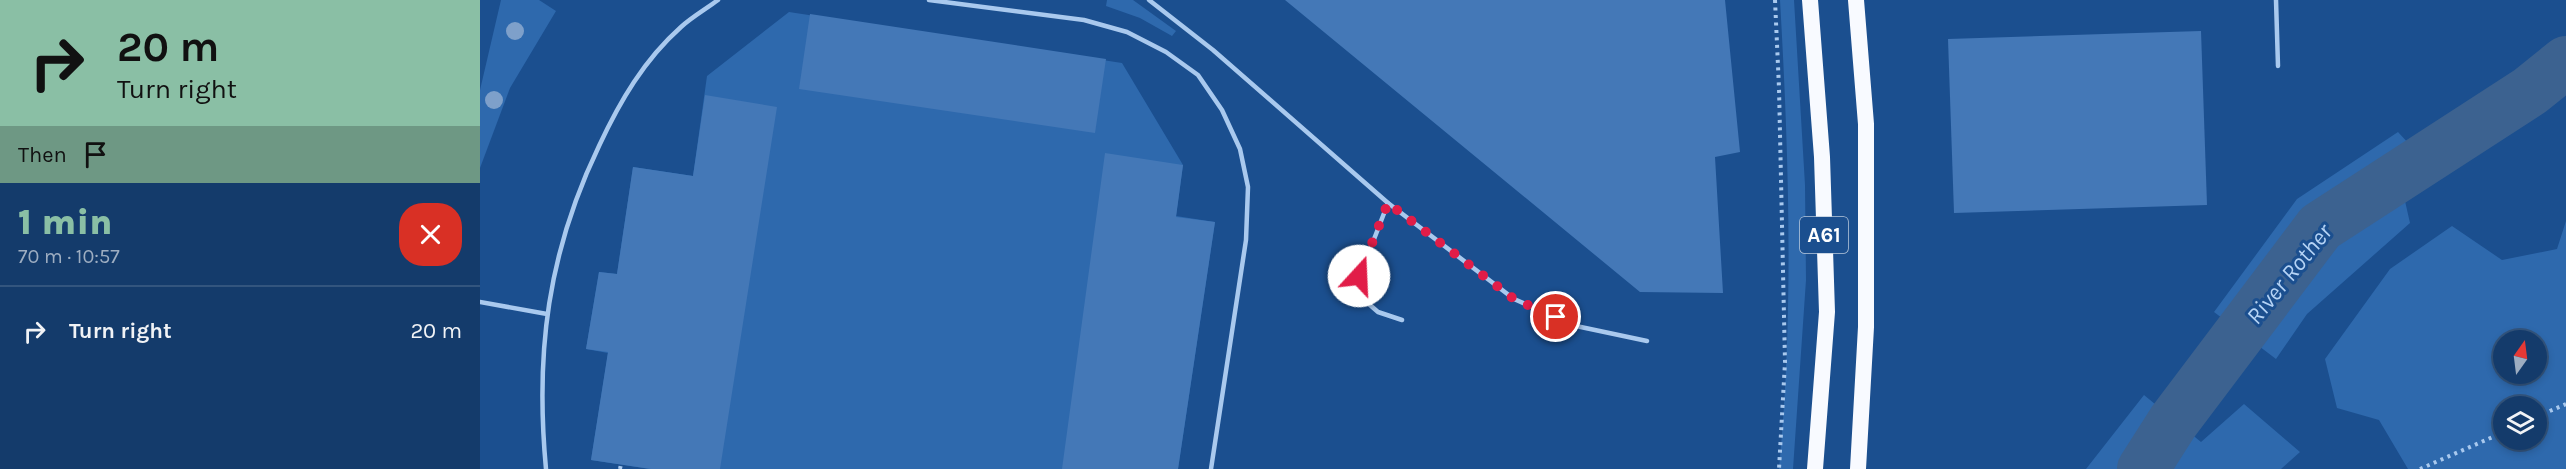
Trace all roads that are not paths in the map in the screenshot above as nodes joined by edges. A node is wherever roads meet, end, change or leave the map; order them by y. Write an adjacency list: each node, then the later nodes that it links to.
1 (718, 0): 10 (lane)
2 (929, 0): 14 (lane)
3 (1149, 0): 8 (lane)
4 (1810, 0): 15 (highway, A61)
5 (1856, 0): 16 (highway, A61)
6 (2276, 0): 7 (lane)
7 (2278, 66)
8 (1388, 203): 11 (lane); 12 (lane)
9 (480, 302): 10 (lane)
10 (547, 314): 13 (lane)
11 (1402, 320)
12 (1647, 341)
13 (546, 469)
14 (1211, 469)
15 (1815, 469)
16 (1858, 469)

